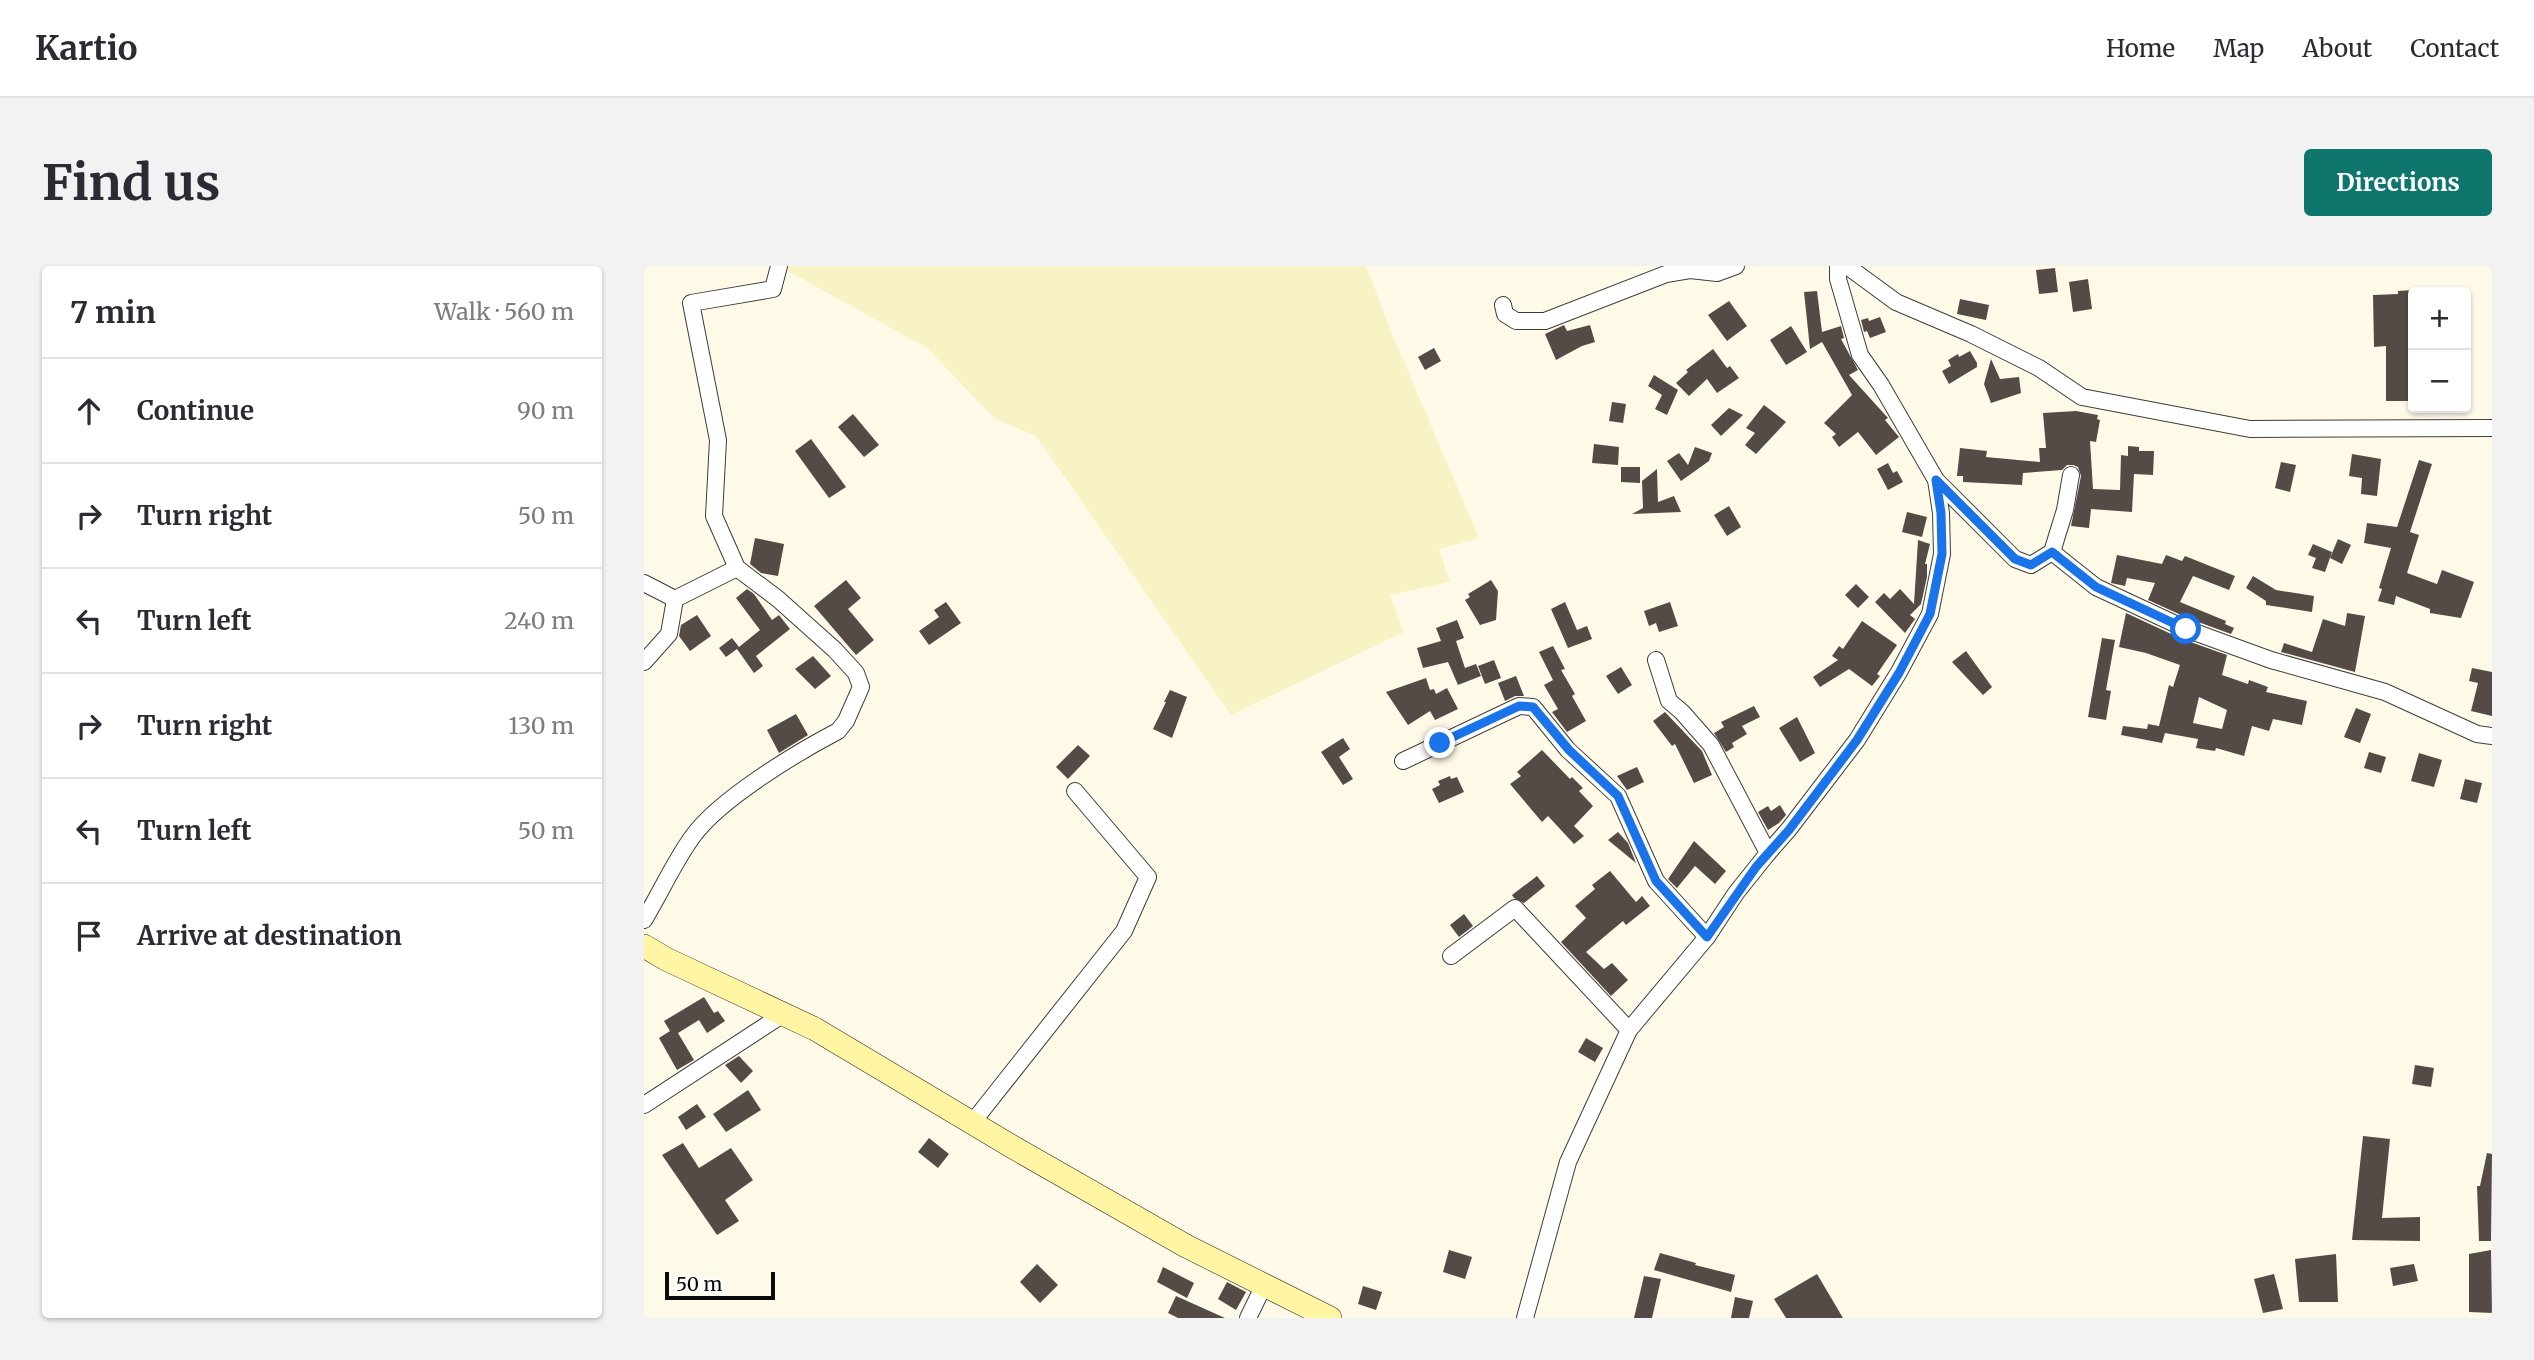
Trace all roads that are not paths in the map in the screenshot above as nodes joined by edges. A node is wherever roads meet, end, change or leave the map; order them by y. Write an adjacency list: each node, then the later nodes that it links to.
1 (779, 266): 10 (street)
2 (1736, 266): 5 (street)
3 (1838, 266): 8 (street)
4 (1847, 266): 6 (street)
5 (1503, 305)
6 (2492, 428)
7 (2071, 475): 9 (street)
8 (1936, 480): 9 (street); 18 (street)
9 (2052, 552): 15 (street)
10 (737, 568): 12 (street); 19 (street)
11 (644, 583): 12 (street)
12 (675, 599): 14 (street)
13 (1656, 660): 18 (street)
14 (644, 662)
15 (2492, 736)
16 (1403, 761): 20 (street)
17 (1075, 791): 26 (street)
18 (1768, 853): 20 (street)
19 (644, 920)
20 (1707, 937): 24 (street)
21 (644, 946): 23 (street)
22 (1451, 956): 24 (street)
23 (782, 1015): 25 (street); 26 (street)
24 (1629, 1030): 30 (street)
25 (644, 1105)
26 (972, 1123): 27 (street)
27 (1264, 1285): 28 (street); 29 (street)
28 (1248, 1318)
29 (1330, 1318)
30 (1525, 1318)

